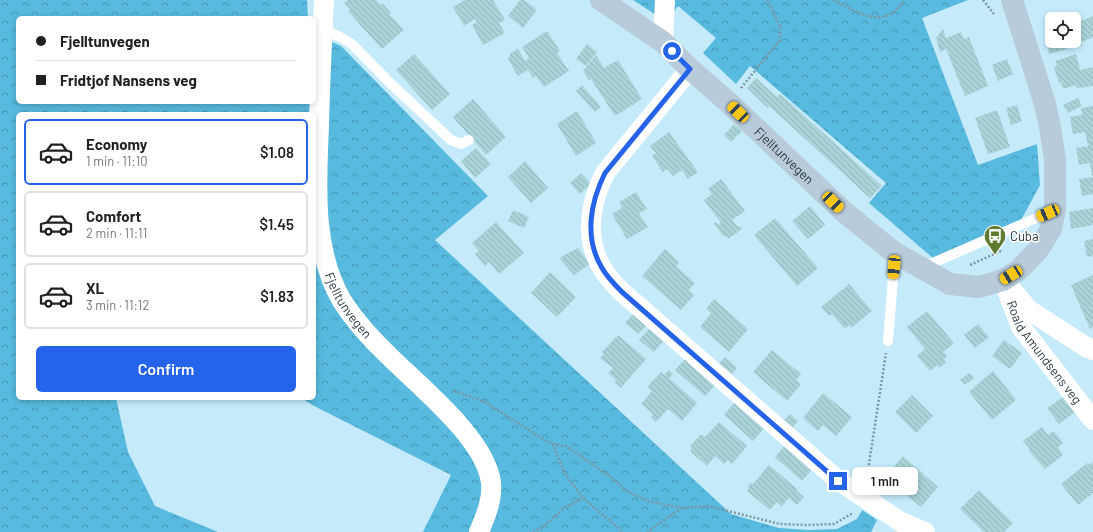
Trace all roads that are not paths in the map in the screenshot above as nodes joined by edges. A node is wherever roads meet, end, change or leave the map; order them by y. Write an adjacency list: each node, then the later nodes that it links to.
1 (324, 0): 5 (street, Fjelltunvegen)
2 (601, 0): 6 (street, Fjelltunvegen)
3 (665, 0): 6 (street)
4 (1012, 0): 9 (street, Fjelltunvegen)
5 (323, 29): 8 (lane); 16 (street, Fjelltunvegen)
6 (663, 42): 7 (street, Fjelltunvegen)
7 (690, 69): 10 (street, Fjelltunvegen); 17 (street)
8 (469, 140)
9 (1055, 210): 11 (lane); 12 (street, Fjelltunvegen)
10 (895, 253): 11 (street, Fjelltunvegen); 13 (lane)
11 (922, 268): 12 (street, Fjelltunvegen)
12 (1003, 280): 14 (street); 15 (street, Roald Amundsens veg)
13 (888, 341)
14 (1093, 350)
15 (1093, 420)
16 (478, 532)
17 (925, 532)

